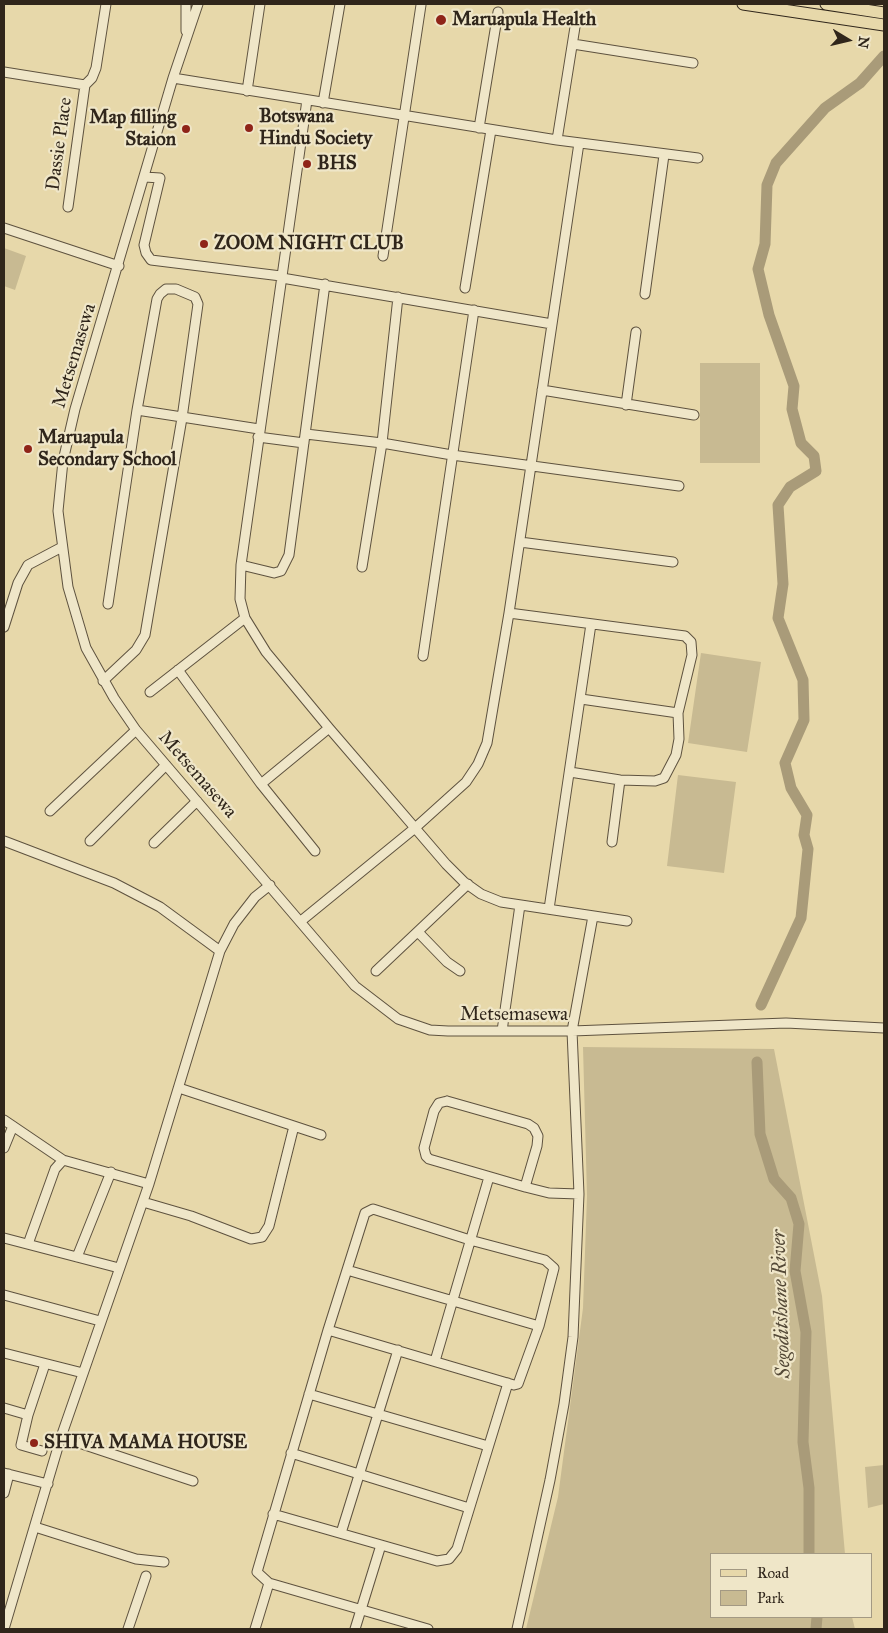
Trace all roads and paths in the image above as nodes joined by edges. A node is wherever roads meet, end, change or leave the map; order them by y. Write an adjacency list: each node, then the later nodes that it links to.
1 (106, 4): 18 (street)
2 (186, 4): 13 (street, Metsemasewa)
3 (198, 4): 13 (street, Metsemasewa)
4 (260, 4): 19 (street)
5 (340, 4): 21 (street)
6 (421, 4): 22 (street)
7 (742, 4): 11 (main road)
8 (826, 4): 10 (main road)
9 (498, 12): 23 (street)
10 (884, 13)
11 (884, 25)
12 (575, 27): 14 (street)
13 (186, 34): 17 (street, Metsemasewa)
14 (573, 44): 15 (street); 25 (street)
15 (693, 63)
16 (4, 72): 18 (street)
17 (173, 78): 19 (street); 29 (street, Metsemasewa)
18 (85, 85): 30 (street, Dassie Place)
19 (247, 91): 20 (street)
20 (308, 100): 21 (street); 34 (street)
21 (322, 103): 22 (street)
22 (403, 116): 23 (street); 32 (street)
23 (479, 128): 24 (street)
24 (491, 130): 25 (street); 36 (street)
25 (557, 140): 26 (street)
26 (579, 143): 27 (street); 40 (street)
27 (664, 155): 28 (street); 37 (street)
28 (698, 158)
29 (145, 177): 33 (street, Metsemasewa); 34 (street)
30 (68, 207)
31 (4, 228): 33 (street)
32 (382, 256)
33 (119, 266): 54 (street, Metsemasewa)
34 (282, 277): 35 (street); 47 (street)
35 (325, 284): 38 (street); 48 (street)
36 (465, 288)
37 (645, 294)
38 (398, 297): 39 (street); 49 (street)
39 (474, 310): 40 (street); 50 (street)
40 (552, 324): 42 (street)
41 (636, 332): 43 (street)
42 (542, 390): 43 (street); 51 (street)
43 (626, 405): 45 (street)
44 (137, 410): 46 (street); 46 (street); 58 (street)
45 (694, 415)
46 (182, 418): 47 (street); 65 (street)
47 (258, 433): 48 (street); 56 (street)
48 (305, 439): 49 (street); 56 (street)
49 (382, 443): 50 (street); 57 (street)
50 (452, 455): 51 (street); 63 (street)
51 (531, 466): 52 (street); 53 (street)
52 (679, 486)
53 (520, 542): 55 (street); 59 (street)
54 (62, 547): 62 (street); 65 (street, Metsemasewa)
55 (673, 562)
56 (241, 565): 60 (street)
57 (362, 567)
58 (108, 604)
59 (510, 613): 61 (street); 77 (street)
60 (245, 618): 64 (street); 69 (street)
61 (591, 624): 67 (street); 68 (street)
62 (4, 627)
63 (423, 656)
64 (178, 670): 66 (street); 74 (street)
65 (103, 681): 70 (street, Metsemasewa)
66 (150, 692)
67 (581, 699): 68 (street); 72 (street)
68 (678, 713): 73 (street)
69 (329, 728): 74 (street); 77 (street)
70 (136, 730): 71 (street, Metsemasewa); 76 (street)
71 (166, 765): 75 (street, Metsemasewa); 79 (street)
72 (570, 772): 73 (street); 86 (street)
73 (620, 780): 80 (street)
74 (261, 784): 82 (street)
75 (197, 801): 81 (street); 84 (street, Metsemasewa)
76 (50, 811)
77 (415, 828): 83 (street); 88 (street)
78 (4, 840): 91 (street)
79 (90, 841)
80 (612, 842)
81 (154, 843)
82 (315, 852)
83 (468, 884): 85 (street); 90 (street)
84 (270, 885): 88 (street, Metsemasewa); 91 (street)
85 (520, 905): 86 (street); 95 (street)
86 (549, 909): 87 (street)
87 (593, 916): 89 (street); 96 (street)
88 (301, 921): 95 (street, Metsemasewa)
89 (628, 921)
90 (418, 932): 92 (street); 93 (street)
91 (220, 951): 97 (street)
92 (460, 971)
93 (376, 972)
94 (884, 1028): 96 (street, Metsemasewa)
95 (502, 1031): 96 (street, Metsemasewa)
96 (572, 1031): 108 (street)
97 (179, 1088): 100 (street); 106 (street)
98 (4, 1120): 99 (street)
99 (13, 1126): 102 (street); 103 (street)
100 (294, 1126): 101 (street); 109 (street)
101 (321, 1135)
102 (4, 1148)
103 (63, 1160): 104 (street); 112 (street)
104 (111, 1172): 106 (street); 113 (street)
105 (489, 1176): 107 (street); 107 (street); 111 (street)
106 (149, 1184): 109 (street)
107 (525, 1187): 108 (street)
108 (579, 1194): 155 (street)
109 (143, 1202): 114 (street)
110 (4, 1238): 112 (street)
111 (470, 1240): 115 (street); 117 (street); 119 (street)
112 (28, 1244): 113 (street)
113 (77, 1257): 114 (street)
114 (119, 1268): 118 (street)
115 (347, 1270): 117 (street); 120 (street)
116 (4, 1295): 118 (street)
117 (452, 1301): 119 (street); 123 (street)
118 (100, 1321): 125 (street)
119 (539, 1326): 126 (street)
120 (328, 1330): 121 (street); 127 (street)
121 (398, 1350): 123 (street); 129 (street)
122 (4, 1353): 124 (street)
123 (434, 1361): 126 (street)
124 (45, 1364): 125 (street); 130 (street)
125 (83, 1373): 131 (street)
126 (508, 1384): 132 (street)
127 (309, 1394): 129 (street); 134 (street)
128 (4, 1408): 130 (street)
129 (378, 1414): 132 (street); 136 (street)
130 (28, 1415): 133 (street)
131 (61, 1437): 137 (street); 138 (street)
132 (488, 1446): 140 (street)
133 (42, 1451)
134 (292, 1453): 136 (street); 141 (street)
135 (7, 1474): 138 (street); 139 (street)
136 (359, 1474): 140 (street); 143 (street)
137 (193, 1481)
138 (48, 1484): 142 (street)
139 (4, 1493)
140 (469, 1508): 144 (street)
141 (273, 1514): 143 (street); 147 (street)
142 (35, 1527): 145 (street); 149 (street)
143 (341, 1533): 144 (street)
144 (381, 1545): 148 (street)
145 (164, 1562)
146 (146, 1576): 151 (street)
147 (269, 1583): 148 (street); 152 (street)
148 (361, 1610): 153 (street); 154 (street)
149 (6, 1616): 150 (street)
150 (4, 1629)
151 (128, 1629)
152 (255, 1629)
153 (355, 1629)
154 (428, 1629)
155 (517, 1629)

